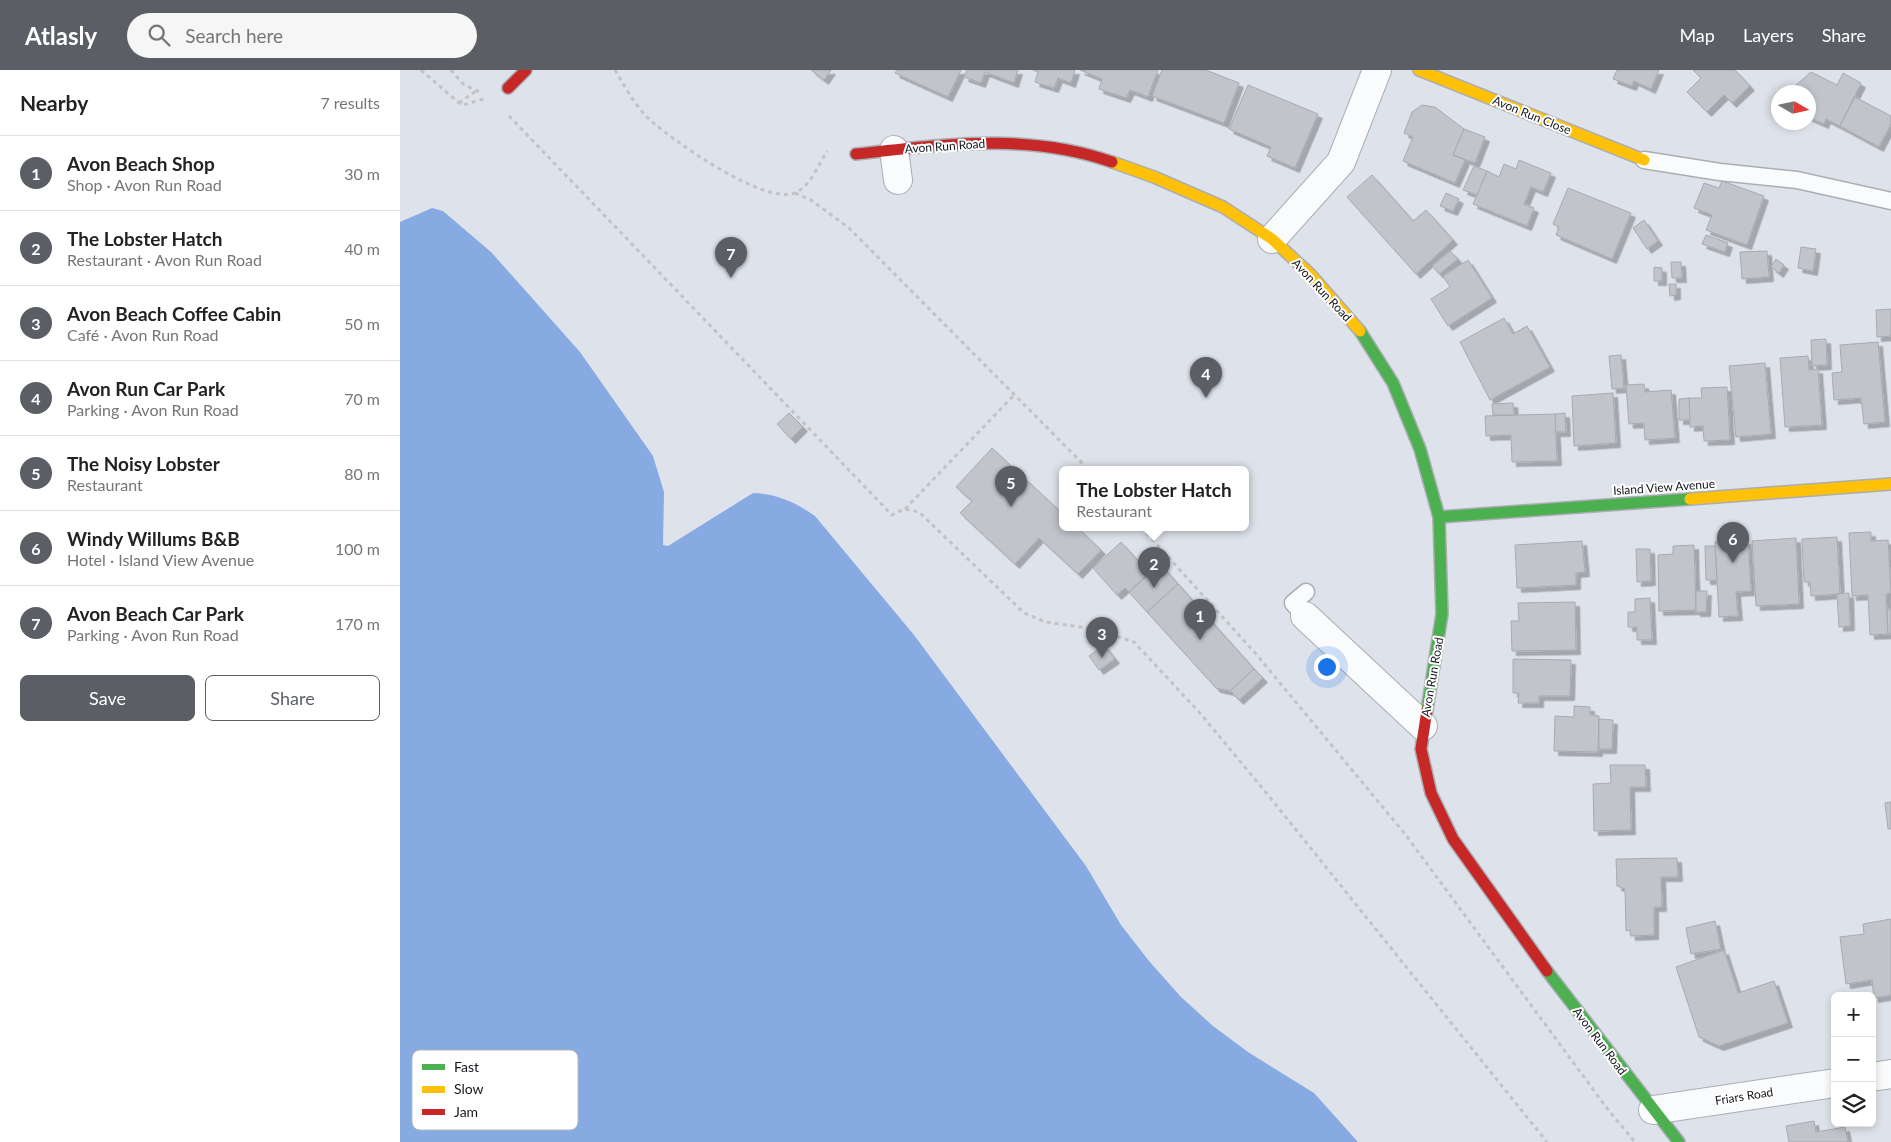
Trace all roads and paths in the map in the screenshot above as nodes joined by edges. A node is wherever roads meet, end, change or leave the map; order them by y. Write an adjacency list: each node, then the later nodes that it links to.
1 (421, 70): 9 (path)
2 (526, 70): 7 (street)
3 (615, 70): 15 (path)
4 (1377, 70): 17 (street)
5 (1419, 70): 13 (street, Avon Run Close)
6 (482, 86): 9 (path)
7 (508, 88)
8 (489, 100): 9 (path)
9 (459, 104)
10 (504, 110): 21 (path)
11 (894, 150): 12 (street, Avon Run Road); 14 (street, Avon Run Road); 17 (street, Avon Run Road)
12 (856, 154): 15 (path)
13 (1644, 160): 16 (lane)
14 (898, 180)
15 (795, 193): 18 (path)
16 (1891, 201)
17 (1272, 239): 22 (street, Avon Run Road)
18 (1015, 394): 19 (path); 21 (path)
19 (1085, 466)
20 (1891, 484): 22 (street, Island View Avenue)
21 (904, 509): 30 (path)
22 (1439, 517): 25 (street, Avon Run Road)
23 (1145, 531): 31 (path)
24 (1305, 604): 25 (street, Avon Run Road)
25 (1423, 726): 29 (street, Avon Run Road)
26 (1891, 1074): 27 (street)
27 (1876, 1076)
28 (1831, 1084): 29 (street, Friars Road)
29 (1653, 1110): 32 (street, Avon Run Road)
30 (1547, 1142)
31 (1635, 1142)
32 (1679, 1142)

